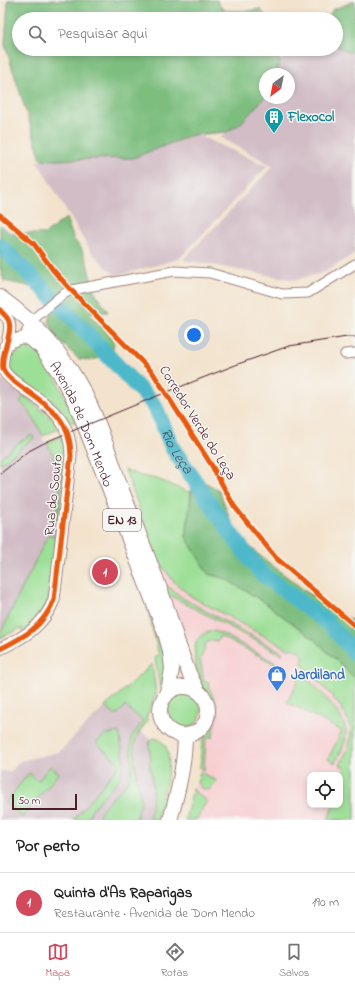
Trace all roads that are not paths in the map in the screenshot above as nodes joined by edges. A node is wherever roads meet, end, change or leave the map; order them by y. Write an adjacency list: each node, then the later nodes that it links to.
1 (355, 264): 5 (street)
2 (0, 297): 5 (main road, EN 13)
3 (0, 306): 7 (main road, Avenida de Dom Mendo / EN 13)
4 (0, 310): 6 (street, Rua do Souto)
5 (30, 322): 11 (main road, Avenida de Dom Mendo / EN 13)
6 (5, 346): 7 (street); 10 (street, Rua do Souto)
7 (43, 351): 12 (main road, Avenida de Dom Mendo / EN 13)
8 (355, 353): 9 (street)
9 (345, 354)
10 (0, 649)
11 (198, 691): 12 (main road); 13 (main road, EN 13)
12 (165, 697): 13 (main road, EN 13)
13 (184, 734): 14 (main road)
14 (170, 820)

